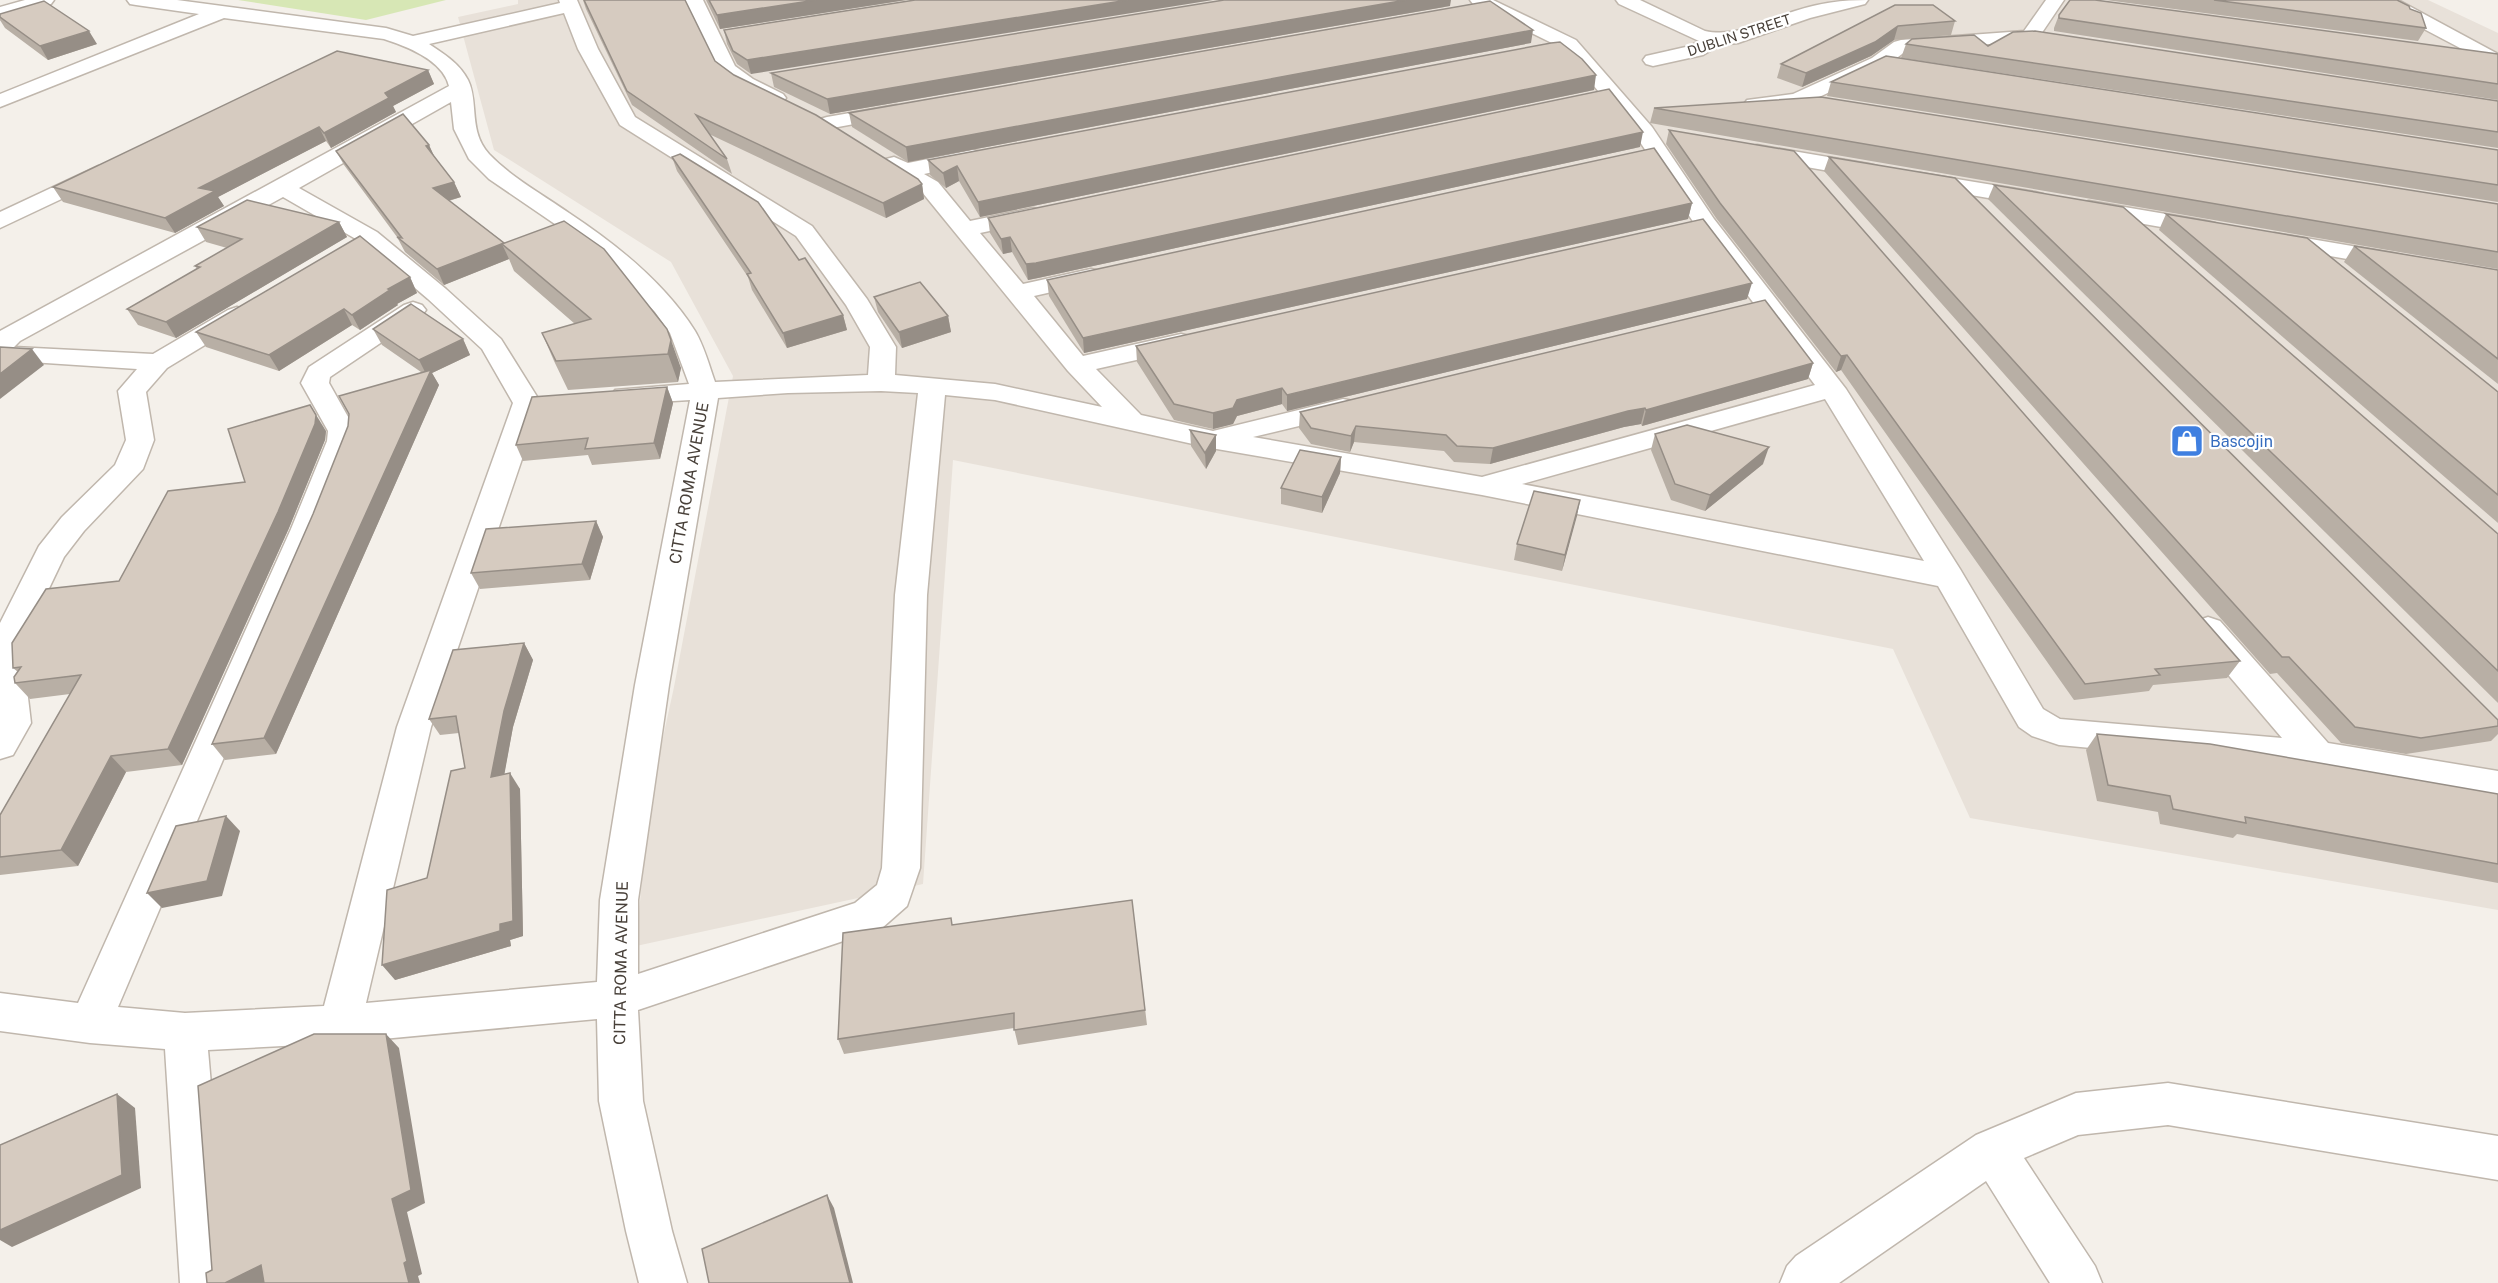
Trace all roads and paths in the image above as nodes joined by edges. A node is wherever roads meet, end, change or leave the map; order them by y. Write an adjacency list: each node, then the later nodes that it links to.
1 (45, 0): 14 (street)
2 (136, 0): 13 (street, CITTA ROMA AVENUE)
3 (694, 0): 19 (street)
4 (1625, 0): 20 (street)
5 (1859, 0): 15 (street, DUBLIN STREET)
6 (2055, 0): 10 (street); 17 (street)
7 (2358, 0): 8 (street)
8 (2386, 2): 27 (street)
9 (570, 3): 18 (street); 64 (street)
10 (2078, 4)
11 (1781, 5): 15 (street)
12 (1479, 6): 22 (street)
13 (225, 10): 18 (street, CITTA ROMA AVENUE); 34 (street)
14 (0, 13)
15 (1803, 14): 20 (street, DUBLIN STREET)
16 (736, 34): 19 (street)
17 (2030, 36): 21 (street); 28 (street)
18 (399, 38): 23 (street); 32 (street, CITTA ROMA AVENUE)
19 (713, 38): 31 (street)
20 (1716, 39): 26 (street, DUBLIN STREET)
21 (2053, 40)
22 (1569, 44): 24 (street); 66 (street)
23 (351, 51)
24 (1534, 51)
25 (2444, 52): 27 (street)
26 (1653, 60)
27 (2495, 60)
28 (1879, 62): 29 (street); 33 (street)
29 (1902, 66)
30 (781, 77): 31 (street)
31 (746, 83): 38 (street)
32 (459, 89): 45 (street); 67 (street, CITTA ROMA AVENUE)
33 (1797, 100): 35 (street); 36 (street)
34 (0, 101)
35 (1832, 105)
36 (1730, 106)
37 (920, 107): 38 (street)
38 (810, 115): 43 (street)
39 (1733, 148): 41 (street)
40 (997, 153): 43 (street)
41 (1799, 160): 44 (street); 46 (street)
42 (118, 164): 50 (street)
43 (904, 171): 51 (street)
44 (1958, 186): 48 (street); 49 (street)
45 (283, 188): 58 (street); 61 (street)
46 (1830, 194)
47 (1057, 210): 51 (street)
48 (2124, 214): 52 (street); 53 (street)
49 (1991, 220)
50 (0, 221)
51 (965, 229): 57 (street)
52 (2160, 245)
53 (2305, 245): 54 (street); 56 (street)
54 (2418, 265)
55 (1110, 272): 57 (street)
56 (2342, 275)
57 (1016, 293): 63 (street)
58 (437, 294): 80 (street); 81 (street)
59 (258, 303): 62 (street)
60 (1205, 336): 63 (street)
61 (0, 347): 62 (street)
62 (158, 362): 75 (street)
63 (1077, 365): 70 (street)
64 (881, 382): 65 (street); 67 (street)
65 (932, 385): 70 (street); 78 (street)
66 (1832, 390): 72 (street); 73 (street)
67 (705, 391): 68 (street); 78 (street, CITTA ROMA AVENUE)
68 (598, 398)
69 (1361, 402): 71 (street)
70 (1132, 422): 71 (street)
71 (1211, 439): 72 (street)
72 (1482, 486): 73 (street)
73 (1949, 577): 76 (street)
74 (2193, 612): 76 (street)
75 (0, 745)
76 (2318, 755): 77 (street)
77 (2498, 785)
78 (617, 999): 81 (street); 86 (street, CITTA ROMA AVENUE)
79 (0, 1012): 80 (street)
80 (90, 1024): 82 (street)
81 (340, 1024): 82 (street)
82 (185, 1032): 85 (street)
83 (1992, 1150): 84 (street); 87 (street); 88 (street)
84 (2498, 1158)
85 (204, 1283)
86 (663, 1283)
87 (1804, 1283)
88 (2078, 1283)

